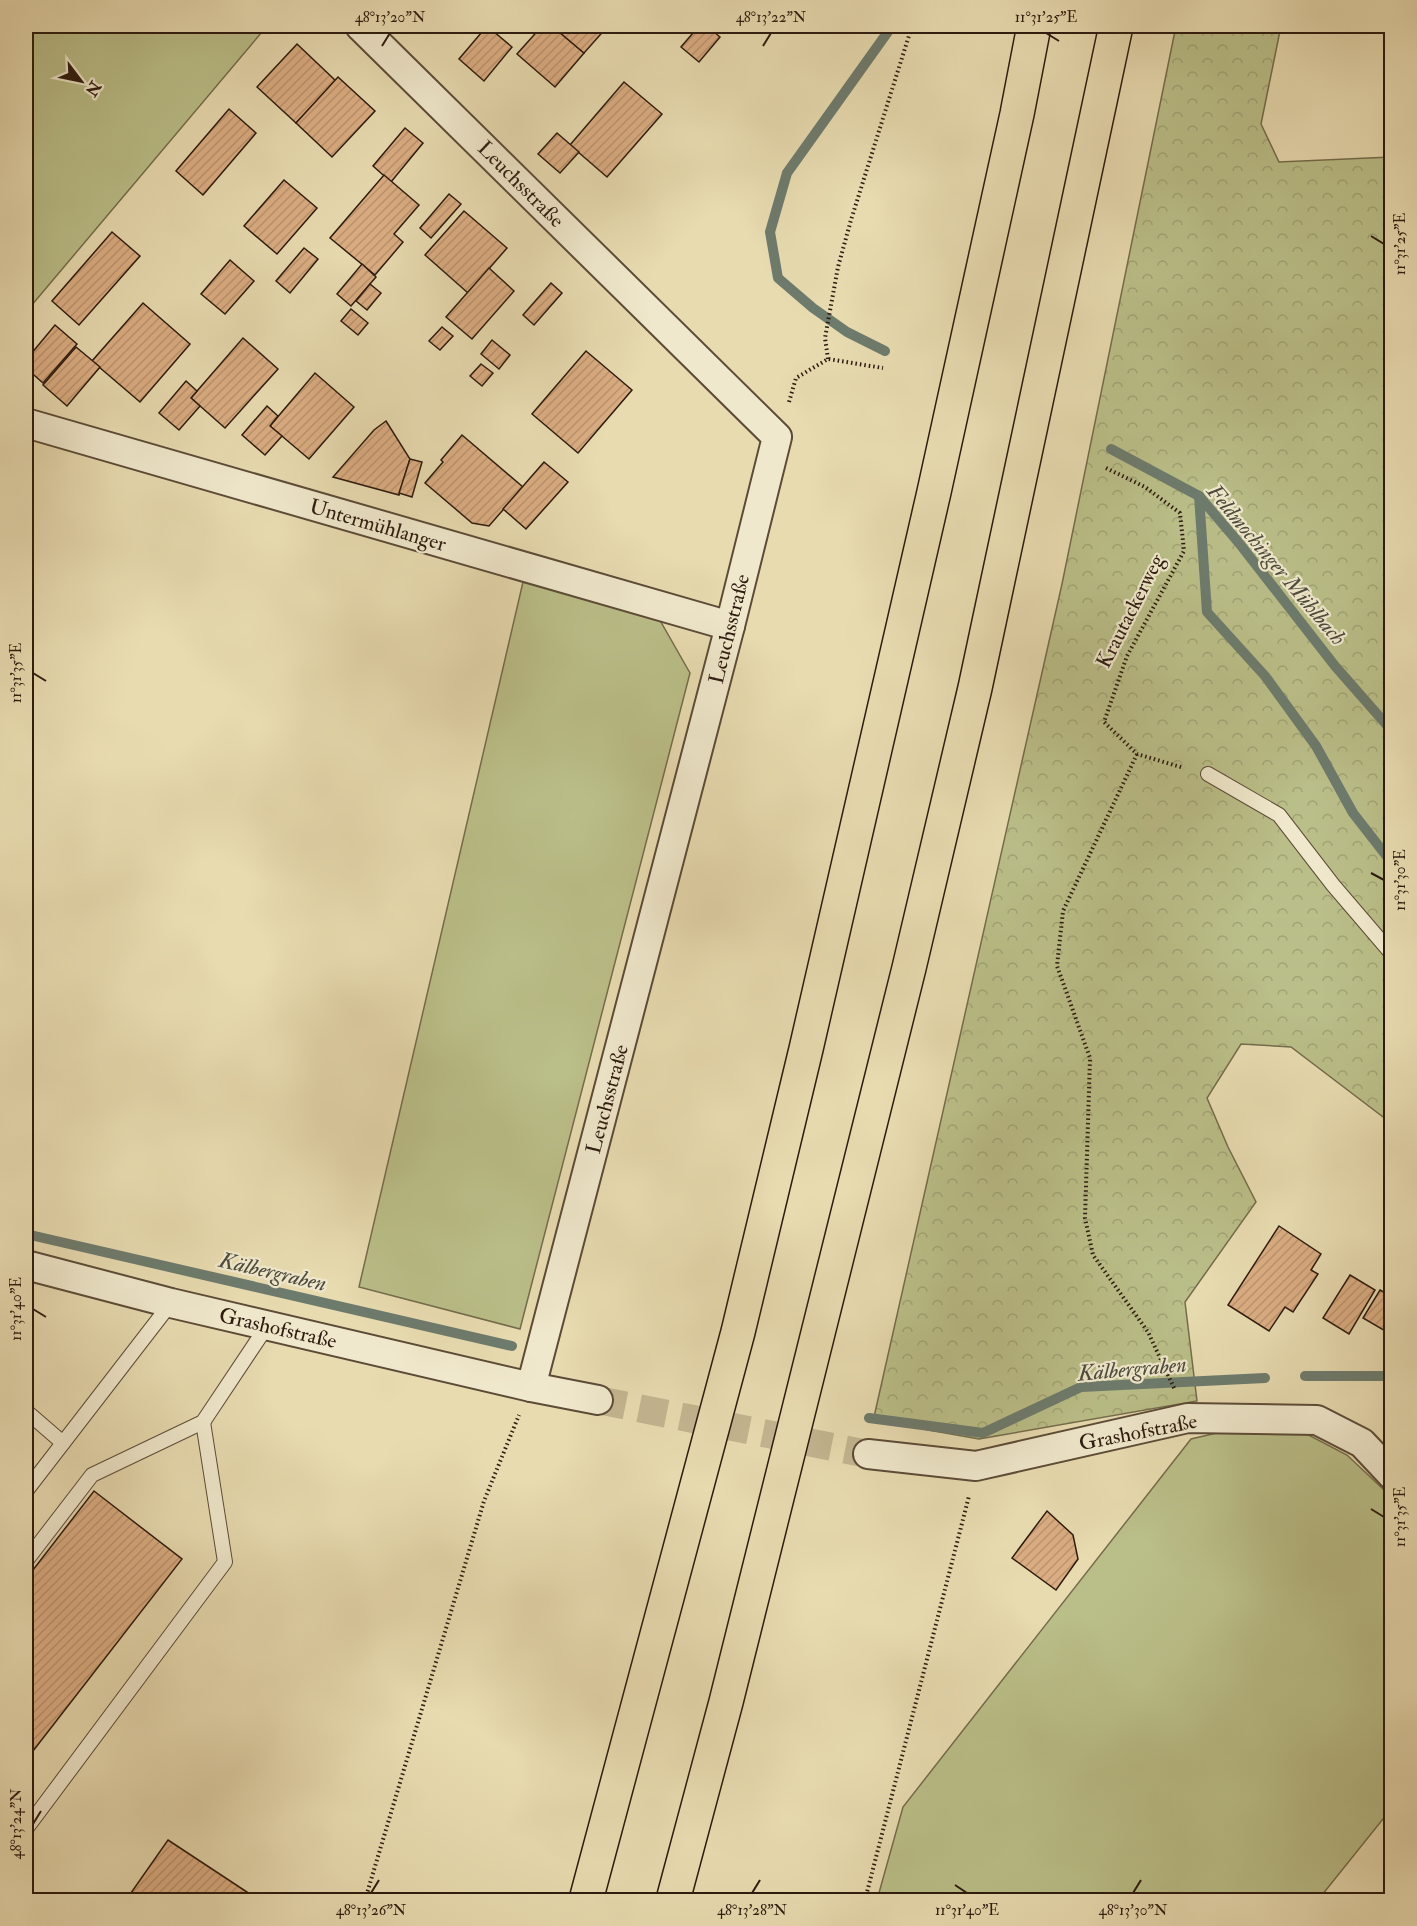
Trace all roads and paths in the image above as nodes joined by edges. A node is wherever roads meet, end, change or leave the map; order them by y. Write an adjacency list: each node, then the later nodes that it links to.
1 (360, 26): 8 (street, Leuchsstraße)
2 (912, 26): 5 (path)
3 (1034, 26): 30 (highway)
4 (1116, 26): 31 (highway)
5 (828, 359): 6 (path); 8 (path)
6 (883, 368)
7 (26, 423): 10 (street, Untermühlanger)
8 (777, 437): 10 (street, Leuchsstraße)
9 (1106, 468): 11 (path, Krautackerweg)
10 (730, 626): 17 (street, Leuchsstraße)
11 (1137, 754): 12 (path, Krautackerweg); 18 (path)
12 (1208, 774): 13 (lane)
13 (1392, 954)
14 (26, 1267): 15 (street, Grashofstraße)
15 (171, 1303): 16 (street, Grashofstraße); 22 (lane)
16 (267, 1326): 17 (street, Grashofstraße); 21 (lane)
17 (531, 1387): 19 (street, Grashofstraße); 29 (path)
18 (1178, 1396)
19 (598, 1400)
20 (26, 1411): 22 (lane)
21 (203, 1422): 27 (lane); 28 (lane)
22 (63, 1443): 26 (lane)
23 (868, 1454): 24 (street, Grashofstraße)
24 (976, 1466): 25 (street, Grashofstraße); 32 (path)
25 (1390, 1470)
26 (26, 1491)
27 (26, 1561)
28 (26, 1829)
29 (365, 1900)
30 (586, 1900)
31 (673, 1900)
32 (865, 1900)

